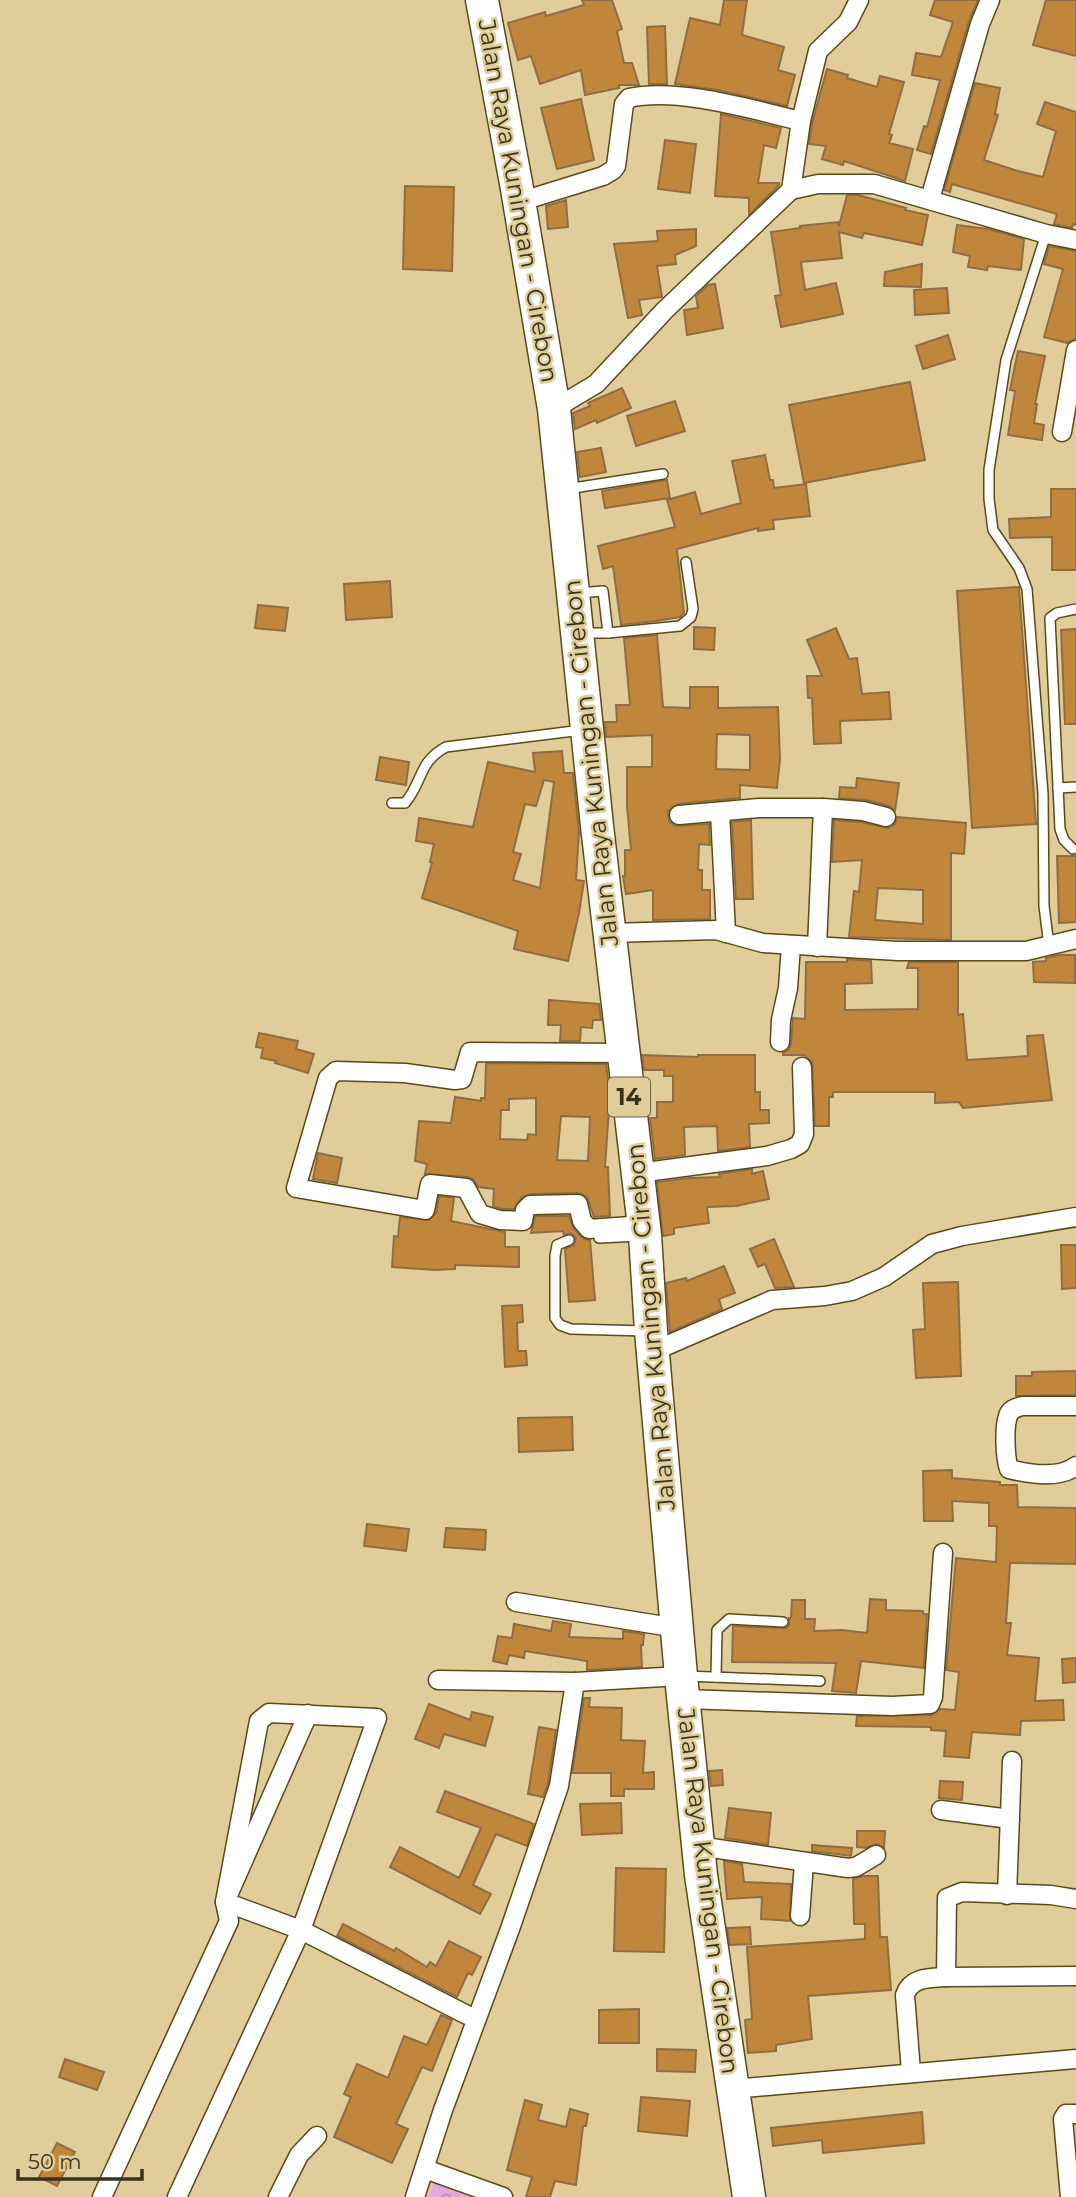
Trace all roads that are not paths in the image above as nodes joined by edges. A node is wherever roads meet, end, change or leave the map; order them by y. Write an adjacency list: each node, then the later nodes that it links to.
1 (482, 0): 7 (highway, Jalan Raya Kuningan - Cirebon / 14)
2 (859, 0): 4 (street)
3 (990, 0): 6 (street)
4 (802, 121): 5 (street); 7 (street)
5 (791, 190): 6 (street); 11 (street)
6 (930, 199): 8 (street)
7 (519, 202): 11 (highway, Jalan Raya Kuningan - Cirebon / 14)
8 (1046, 234): 9 (street); 33 (lane)
9 (1076, 240)
10 (1076, 350): 12 (street)
11 (554, 409): 14 (highway, Jalan Raya Kuningan - Cirebon / 14)
12 (1062, 432)
13 (663, 474): 14 (lane)
14 (562, 490): 16 (highway, Jalan Raya Kuningan - Cirebon / 14)
15 (686, 562): 18 (lane)
16 (573, 593): 18 (lane); 19 (highway, Jalan Raya Kuningan - Cirebon / 14)
17 (1076, 609): 22 (lane)
18 (608, 632): 19 (lane)
19 (577, 633): 20 (highway, Jalan Raya Kuningan - Cirebon / 14)
20 (587, 729): 23 (lane); 29 (highway, Jalan Raya Kuningan - Cirebon / 14)
21 (1076, 787): 22 (lane)
22 (1058, 788): 28 (lane)
23 (391, 803)
24 (823, 808): 25 (street); 27 (street); 34 (street)
25 (720, 812): 26 (street); 30 (street)
26 (679, 815)
27 (886, 817)
28 (1073, 849)
29 (610, 933): 30 (street); 36 (highway, Jalan Raya Kuningan - Cirebon / 14)
30 (726, 933): 32 (street)
31 (1076, 939): 33 (street)
32 (791, 945): 34 (street); 35 (street)
33 (1049, 946): 34 (street)
34 (817, 947)
35 (780, 1042)
36 (624, 1053): 38 (highway, Jalan Raya Kuningan - Cirebon / 14); 40 (street)
37 (802, 1067): 38 (street)
38 (638, 1173): 40 (highway, Jalan Raya Kuningan - Cirebon / 14)
39 (1076, 1217): 43 (street)
40 (645, 1230): 41 (lane); 43 (highway, Jalan Raya Kuningan - Cirebon / 14)
41 (599, 1238)
42 (569, 1240): 43 (lane)
43 (652, 1341): 49 (highway, Jalan Raya Kuningan - Cirebon / 14)
44 (1076, 1406): 45 (street)
45 (1076, 1466)
46 (943, 1553): 54 (street)
47 (516, 1602): 49 (street)
48 (783, 1622): 50 (lane)
49 (677, 1628): 54 (highway, Jalan Raya Kuningan - Cirebon / 14)
50 (716, 1677): 52 (lane); 54 (lane)
51 (438, 1680): 53 (street)
52 (820, 1681)
53 (575, 1682): 54 (street); 75 (street)
54 (683, 1688): 59 (highway, Jalan Raya Kuningan - Cirebon / 14)
55 (308, 1714): 64 (street); 64 (street); 66 (street)
56 (1012, 1760): 58 (street)
57 (941, 1810): 58 (street)
58 (1010, 1819): 62 (street)
59 (698, 1846): 61 (street); 72 (highway, Jalan Raya Kuningan - Cirebon / 14)
60 (876, 1855): 61 (street)
61 (804, 1863): 65 (street)
62 (1007, 1895): 63 (street); 68 (street)
63 (1076, 1899)
64 (225, 1902): 66 (street); 76 (street)
65 (800, 1916)
66 (301, 1930): 69 (street); 77 (street)
67 (1076, 1976): 68 (street)
68 (946, 1977): 71 (street)
69 (467, 2015)
70 (1076, 2059): 71 (street)
71 (911, 2073): 72 (street)
72 (733, 2089): 81 (highway, Jalan Raya Kuningan - Cirebon / 14)
73 (1076, 2113): 82 (street)
74 (317, 2136): 78 (street)
75 (425, 2169): 79 (street); 80 (street)
76 (102, 2197)
77 (177, 2197)
78 (278, 2197)
79 (415, 2197)
80 (503, 2197)
81 (749, 2197)
82 (1070, 2197)

